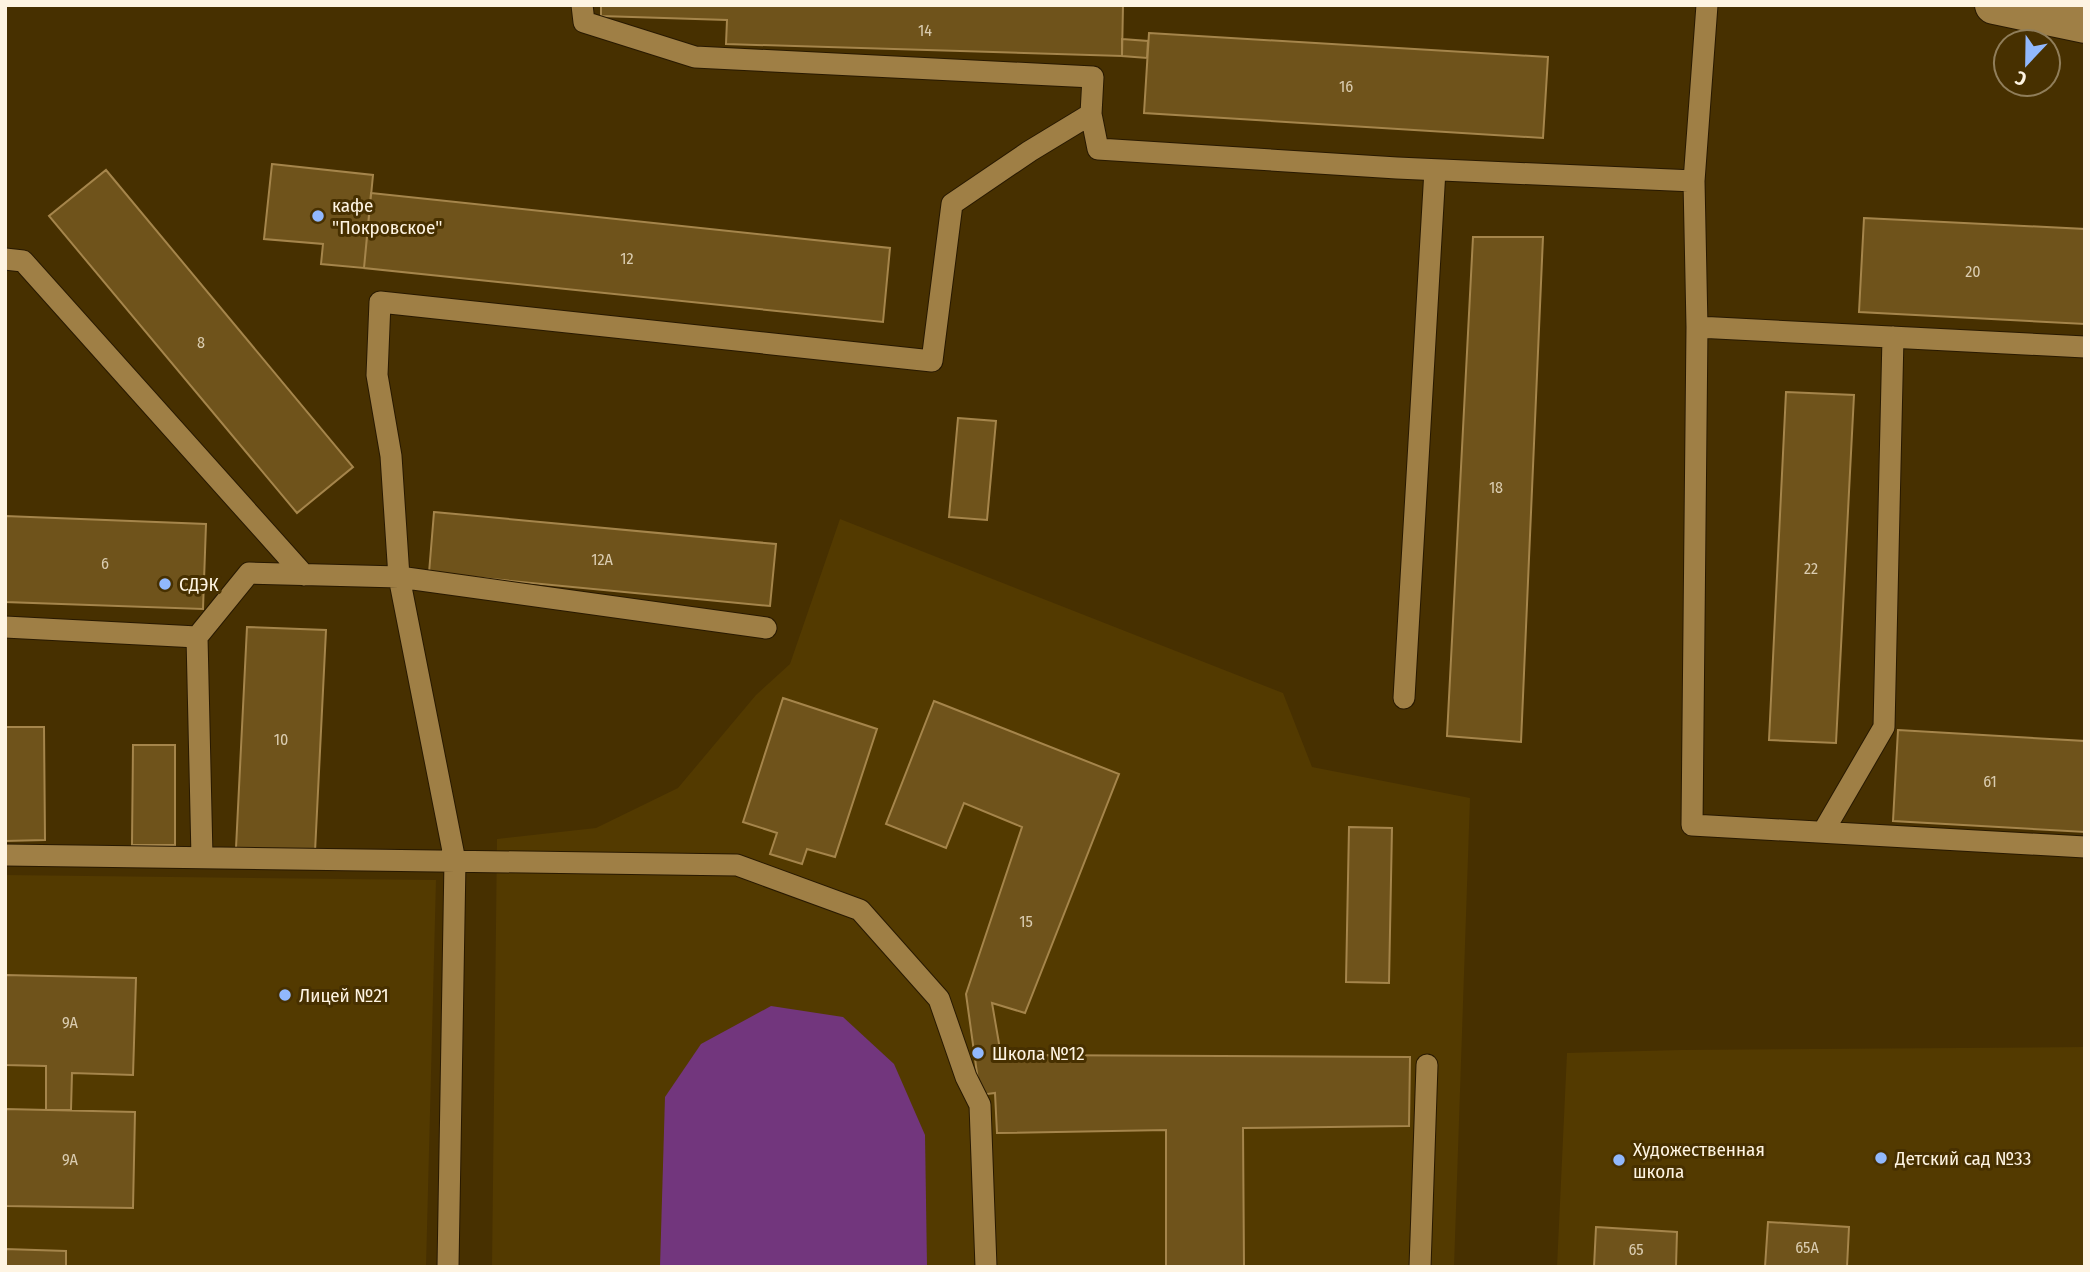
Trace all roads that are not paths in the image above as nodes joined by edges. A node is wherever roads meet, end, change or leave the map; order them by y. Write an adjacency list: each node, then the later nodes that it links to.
1 (582, 5): 5 (lane)
2 (1707, 5): 7 (lane)
3 (1994, 5): 4 (street)
4 (2085, 24)
5 (1091, 114): 6 (lane); 13 (lane)
6 (1434, 170): 7 (lane); 17 (lane)
7 (1694, 181): 9 (lane)
8 (5, 258): 12 (lane)
9 (1697, 327): 10 (lane); 18 (lane)
10 (1893, 337): 11 (lane); 18 (lane)
11 (2085, 347)
12 (304, 575): 13 (lane); 16 (lane)
13 (399, 577): 15 (lane); 22 (lane)
14 (5, 627): 16 (lane)
15 (766, 628)
16 (197, 637): 21 (lane)
17 (1404, 698)
18 (1823, 832): 19 (lane)
19 (2085, 847)
20 (5, 855): 21 (lane)
21 (202, 858): 22 (lane)
22 (455, 861): 24 (lane); 25 (lane)
23 (1427, 1065): 26 (lane)
24 (448, 1267)
25 (986, 1267)
26 (1420, 1267)

